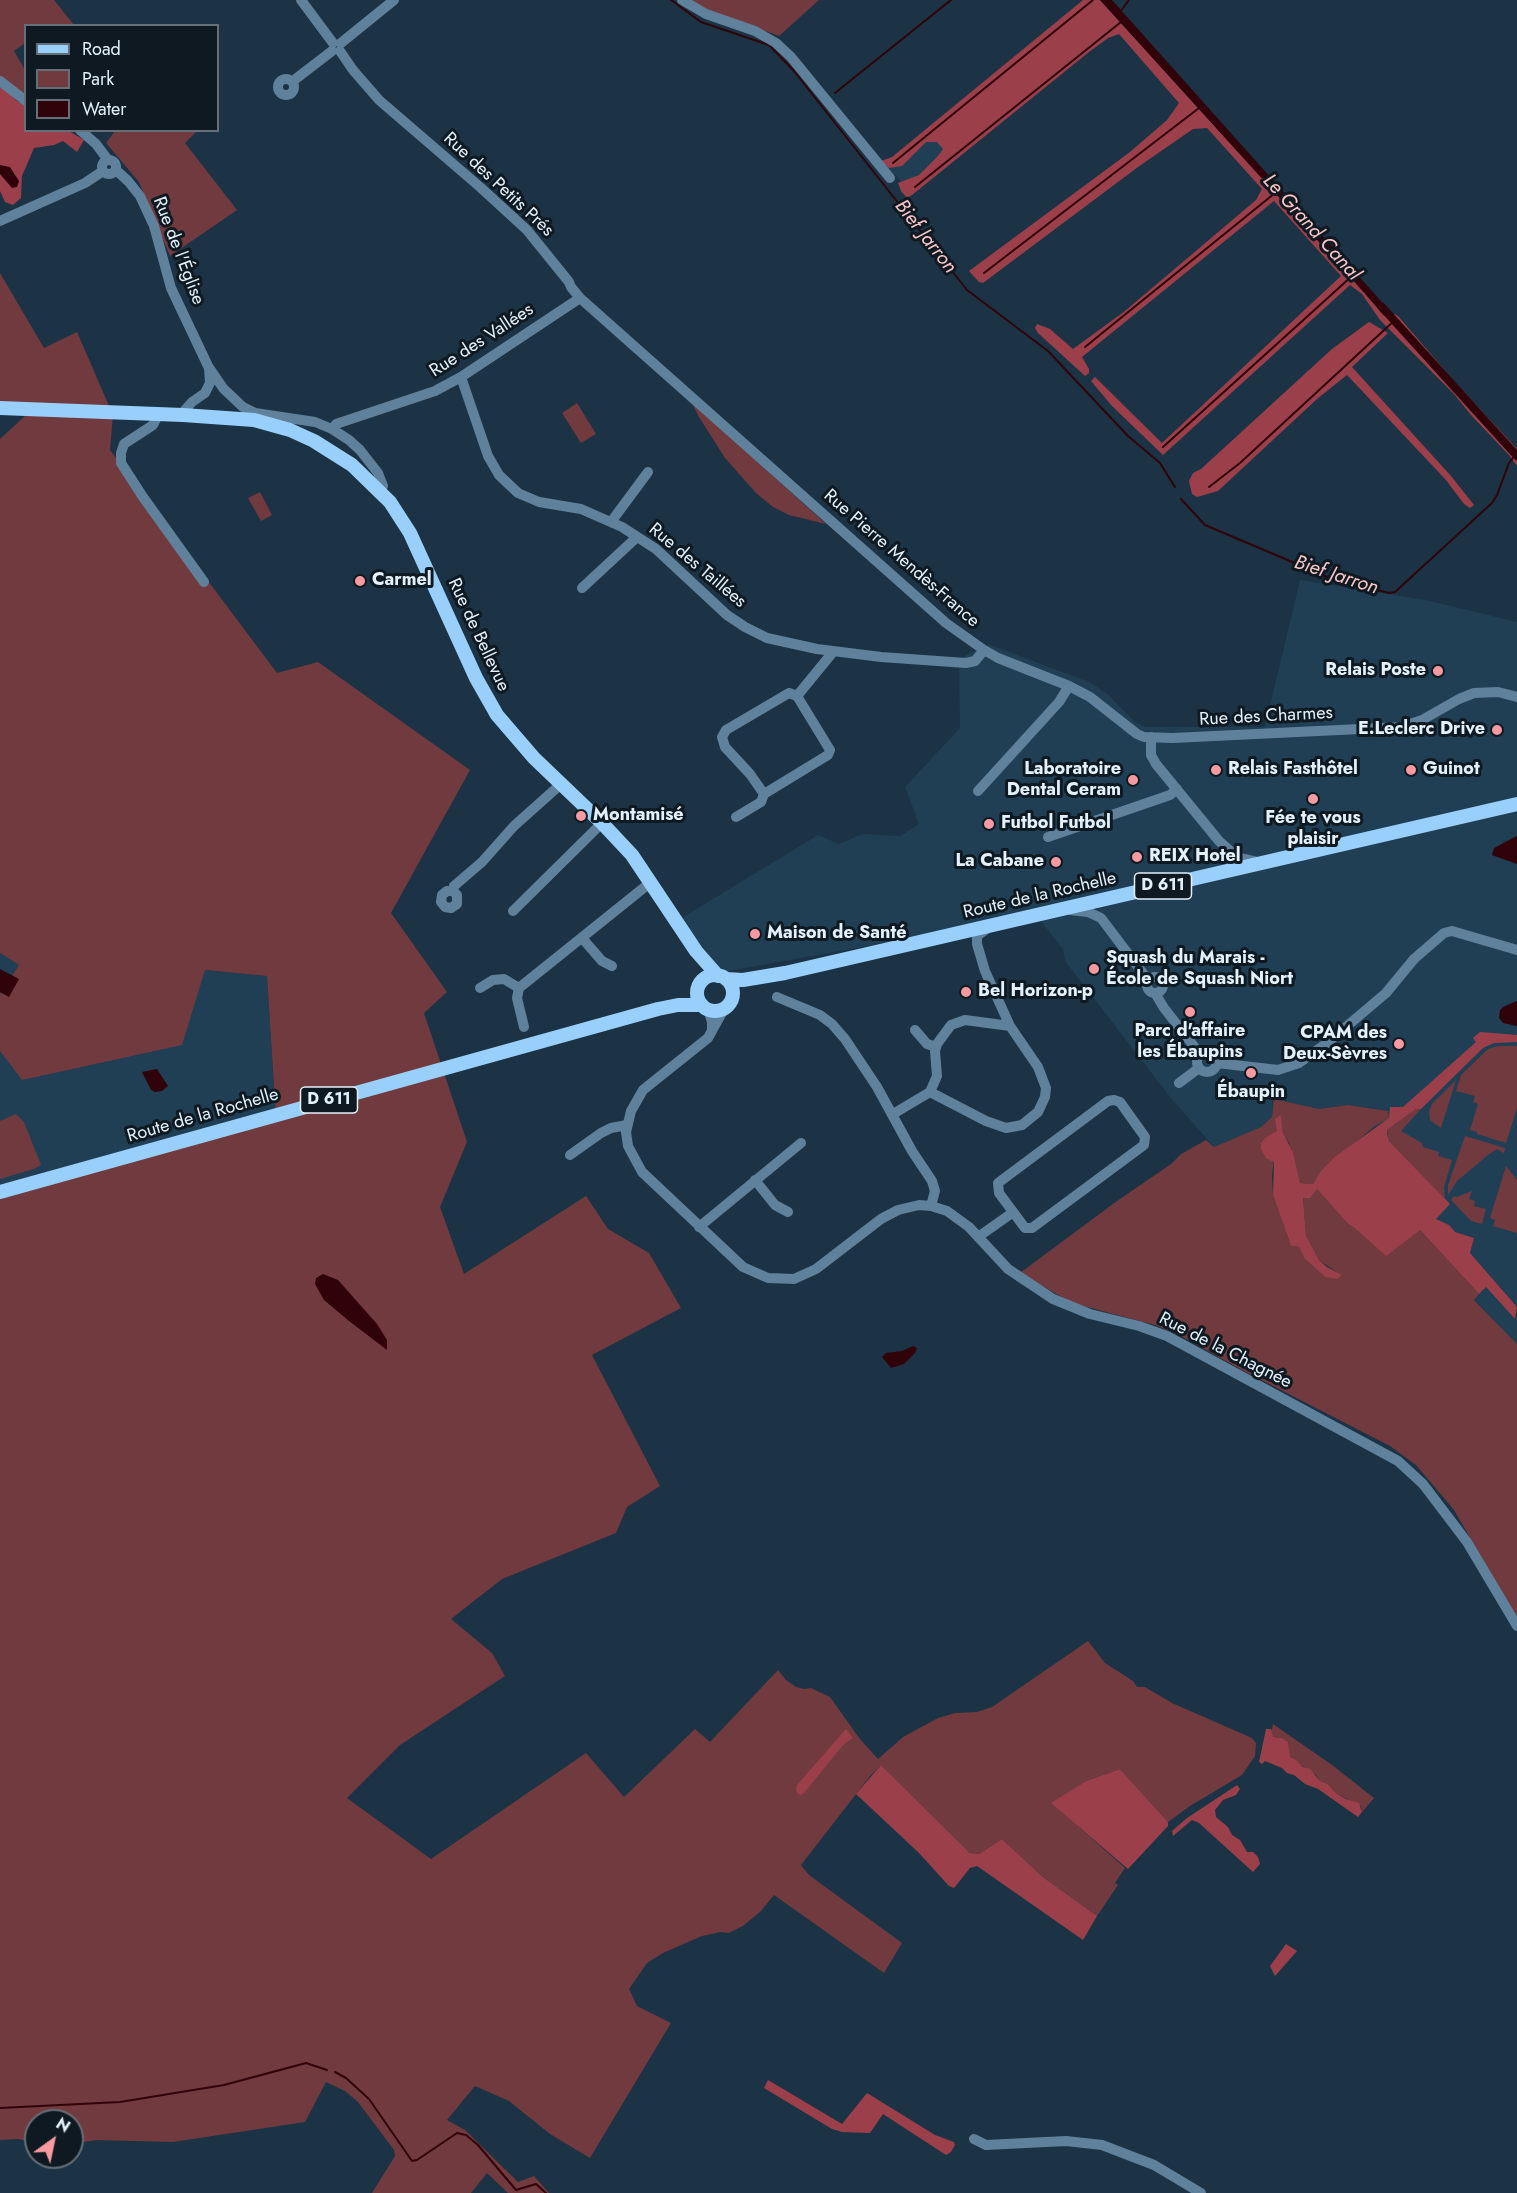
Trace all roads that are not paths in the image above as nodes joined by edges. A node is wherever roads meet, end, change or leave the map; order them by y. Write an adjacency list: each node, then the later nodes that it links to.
1 (301, 0): 4 (street, Rue des Petits Prés)
2 (394, 0): 4 (street)
3 (682, 0): 10 (street)
4 (336, 47): 6 (street); 12 (street, Rue des Petits Prés)
5 (0, 81): 7 (street)
6 (292, 81)
7 (24, 99)
8 (82, 132): 9 (street)
9 (106, 165): 11 (street); 13 (street, Rue de l'Église)
10 (890, 178)
11 (0, 220)
12 (580, 298): 14 (street, Rue des Vallées); 15 (street, Rue des Petits Prés)
13 (208, 366): 18 (street); 19 (street, Rue de l'Église)
14 (461, 377): 19 (street, Rue des Vallées); 22 (street, Rue des Taillées)
15 (686, 391): 26 (street, Rue Pierre Mendès-France)
16 (0, 408): 17 (main road, Rue de Bellevue)
17 (156, 414): 18 (main road, Rue de Bellevue); 24 (street)
18 (183, 415): 21 (main road, Rue de Bellevue)
19 (332, 429): 21 (street)
20 (648, 472): 22 (street)
21 (380, 491): 32 (main road, Rue de Bellevue)
22 (611, 522): 23 (street, Rue des Taillées)
23 (637, 537): 25 (street); 27 (street, Rue des Taillées)
24 (204, 582)
25 (582, 588)
26 (984, 650): 27 (street, Rue des Taillées); 28 (street, Rue Pierre Mendès-France)
27 (833, 652): 29 (street)
28 (1069, 686): 31 (street, Rue Pierre Mendès-France); 34 (street)
29 (797, 696): 35 (street); 35 (street)
30 (1517, 697): 31 (street, Rue des Charmes)
31 (1151, 737): 33 (street)
32 (561, 784): 38 (main road, Rue de Bellevue); 42 (street)
33 (1177, 789): 39 (street); 40 (street)
34 (978, 791)
35 (764, 794): 37 (street)
36 (1516, 805): 40 (main road, Route de la Rochelle / D 611)
37 (736, 817)
38 (602, 823): 41 (main road, Rue de Bellevue); 44 (street)
39 (1048, 837)
40 (1262, 863): 43 (main road, Route de la Rochelle / D 611)
41 (651, 882): 46 (street); 48 (main road, Rue de Bellevue)
42 (453, 891)
43 (1064, 910): 45 (main road, Route de la Rochelle / D 611); 64 (street)
44 (513, 911)
45 (992, 926): 50 (main road, Route de la Rochelle / D 611); 59 (street)
46 (582, 938): 49 (street); 54 (street)
47 (1517, 950): 65 (street)
48 (696, 951): 51 (main road, Rue de Bellevue); 52 (main road, Rue de Bellevue)
49 (612, 966)
50 (785, 974): 51 (main road, Route de la Rochelle / D 611); 56 (main road, Route de la Rochelle / D 611)
51 (722, 977): 52 (main road); 56 (main road)
52 (700, 985): 57 (main road); 58 (main road, D 611)
53 (480, 988): 54 (street)
54 (519, 988): 60 (street)
55 (777, 997): 69 (street)
56 (728, 1003): 57 (main road); 62 (street)
57 (705, 1007): 58 (main road, D 611); 62 (street)
58 (658, 1009): 74 (main road, Route de la Rochelle / D 611)
59 (1010, 1026): 63 (street); 68 (street)
60 (524, 1027)
61 (915, 1030): 63 (street)
62 (712, 1032): 70 (street)
63 (936, 1047): 68 (street)
64 (1200, 1054): 65 (street); 66 (street)
65 (1217, 1063): 66 (street)
66 (1199, 1068): 67 (street)
67 (1179, 1083)
68 (930, 1092): 69 (street)
69 (892, 1114): 75 (street)
70 (627, 1125): 72 (street); 78 (street)
71 (801, 1143): 73 (street)
72 (570, 1155)
73 (755, 1180): 76 (street); 78 (street)
74 (0, 1192)
75 (931, 1206): 78 (street); 79 (street, Rue de la Chagnée)
76 (788, 1212)
77 (1012, 1213): 77 (street); 79 (street)
78 (699, 1227)
79 (978, 1237): 80 (street, Rue de la Chagnée)
80 (1517, 1626)
81 (974, 2139): 82 (street)
82 (1201, 2193)

